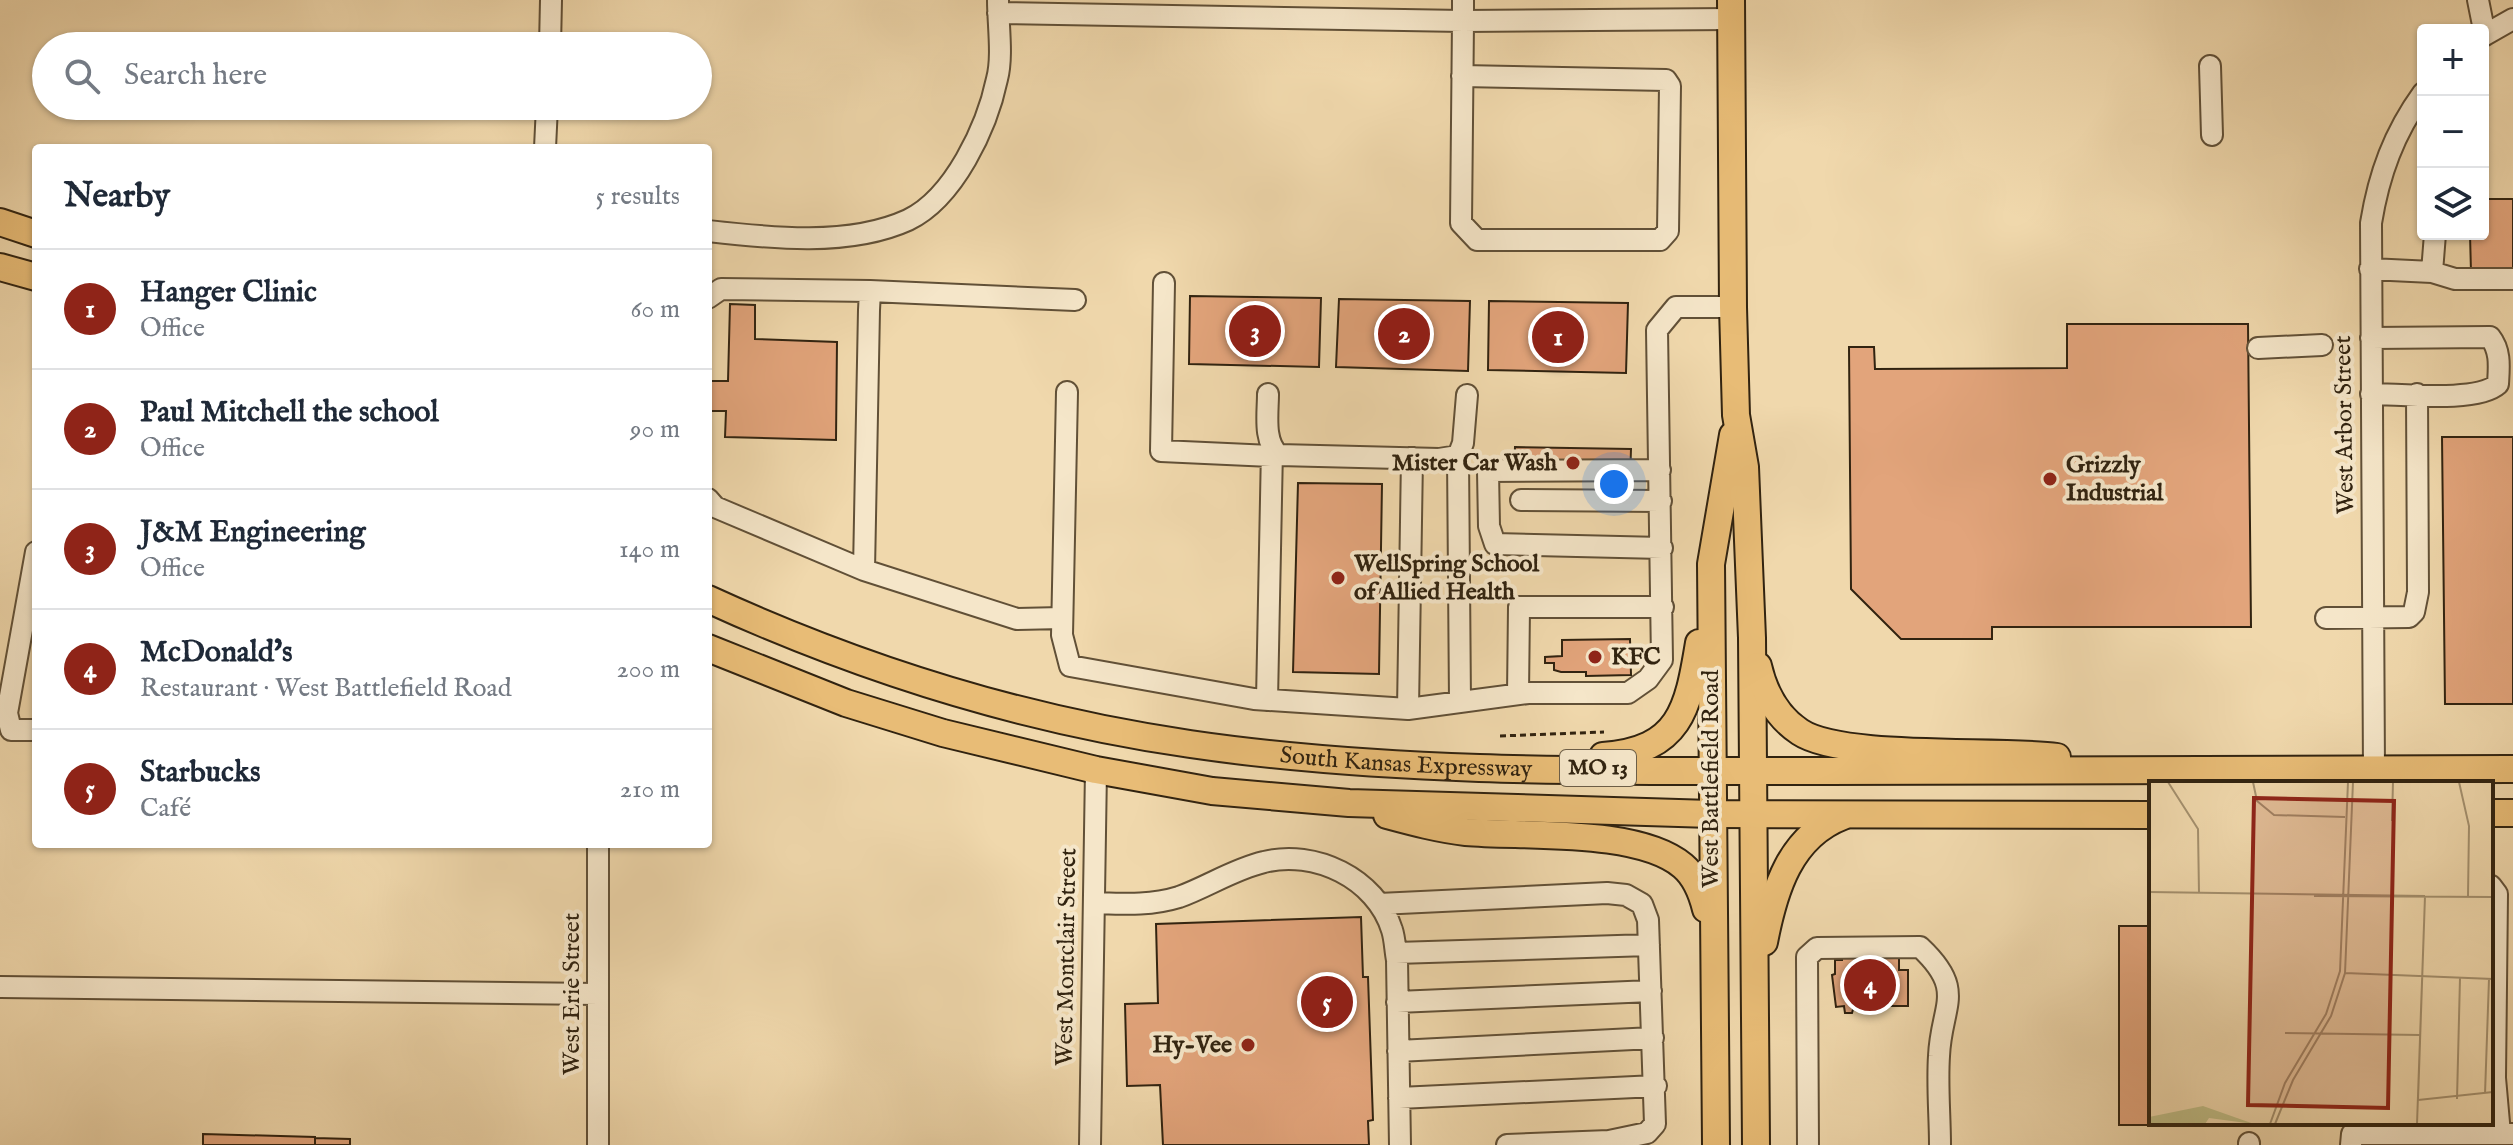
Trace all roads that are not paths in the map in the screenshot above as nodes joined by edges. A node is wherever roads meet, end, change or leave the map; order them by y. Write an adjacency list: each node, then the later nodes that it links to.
1 (551, 0): 8 (street)
2 (2478, 0): 7 (street)
3 (998, 6): 4 (street); 17 (street)
4 (1463, 10): 5 (street); 11 (street)
5 (1731, 10): 29 (main road, West Battlefield Road)
6 (2513, 19): 9 (street)
7 (2482, 24)
8 (550, 32)
9 (2489, 32)
10 (2210, 66): 14 (street)
11 (1462, 76): 11 (street)
12 (2417, 104): 21 (street, West Arbor Street)
13 (546, 120): 15 (street)
14 (2212, 135)
15 (545, 144)
16 (0, 222): 18 (main road)
17 (712, 231)
18 (32, 233)
19 (2435, 240): 22 (street)
20 (0, 267): 23 (main road)
21 (2370, 269): 22 (street); 30 (street, West Arbor Street)
22 (2432, 272): 24 (street)
23 (32, 276)
24 (2513, 279)
25 (1164, 283): 39 (street)
26 (870, 291): 27 (street); 28 (street); 48 (street)
27 (712, 295)
28 (1075, 300)
29 (1733, 307): 38 (main road, West Battlefield Road); 42 (street)
30 (2371, 338): 35 (street, West Arbor Street); 36 (street)
31 (2322, 345): 32 (street)
32 (2258, 348)
33 (1067, 392): 53 (street)
34 (1268, 394): 39 (street)
35 (2371, 394): 36 (street); 52 (street, West Arbor Street)
36 (2417, 394): 52 (street)
37 (1467, 395): 40 (street)
38 (1736, 415): 47 (main road, West Battlefield Road); 55 (main road, West Battlefield Road)
39 (1272, 452): 41 (street); 60 (street)
40 (1458, 456): 41 (street); 61 (street)
41 (1412, 458): 62 (street)
42 (1660, 470): 44 (street); 46 (street)
43 (1521, 500): 44 (street)
44 (1661, 501): 46 (street)
45 (712, 504): 48 (street)
46 (1662, 548): 51 (street)
47 (1711, 564): 64 (main road); 68 (main road, West Battlefield Road)
48 (864, 570): 53 (street)
49 (32, 574): 63 (street)
50 (712, 601): 64 (main road, South Kansas Expressway / MO 13)
51 (1663, 607): 59 (street); 59 (street)
52 (2373, 617): 54 (street); 67 (street, West Arbor Street)
53 (1062, 618): 60 (street)
54 (2326, 618)
55 (1752, 638): 69 (main road, West Battlefield Road); 70 (main road)
56 (712, 650): 58 (main road, South Kansas Expressway / MO 13)
57 (712, 658): 58 (main road)
58 (738, 661): 66 (main road, South Kansas Expressway / MO 13)
59 (1518, 694): 61 (street)
60 (1267, 700): 62 (street)
61 (1460, 702): 62 (street)
62 (1408, 709)
63 (32, 730)
64 (1425, 764): 68 (main road, South Kansas Expressway / MO 13)
65 (2513, 769): 67 (main road, South Kansas Expressway / MO 13)
66 (1096, 770): 71 (main road, South Kansas Expressway / MO 13); 78 (street, West Montclair Street)
67 (2374, 770): 70 (main road, South Kansas Expressway / MO 13)
68 (1711, 771): 69 (main road, South Kansas Expressway / MO 13); 72 (main road, West Battlefield Road)
69 (1753, 771): 70 (main road, South Kansas Expressway / MO 13); 73 (main road, West Battlefield Road)
70 (2127, 772)
71 (1349, 803): 72 (main road, South Kansas Expressway / MO 13); 80 (main road)
72 (1711, 814): 73 (main road, South Kansas Expressway / MO 13); 80 (main road, West Battlefield Road)
73 (1753, 815): 75 (main road, South Kansas Expressway / MO 13); 88 (main road, West Battlefield Road)
74 (2149, 815): 75 (main road, South Kansas Expressway / MO 13)
75 (1845, 816): 88 (main road)
76 (598, 848): 85 (street, West Erie Street)
77 (2493, 889): 90 (street)
78 (1094, 903): 79 (street); 97 (street, West Montclair Street)
79 (1379, 904): 81 (street); 82 (street)
80 (1712, 933): 100 (main road, West Battlefield Road)
81 (1649, 945): 82 (street); 84 (street)
82 (1396, 953): 86 (street)
83 (0, 987): 85 (street)
84 (1651, 991): 86 (street); 87 (street)
85 (598, 994): 96 (street, West Erie Street)
86 (1397, 1002): 89 (street)
87 (1653, 1038): 89 (street); 91 (street)
88 (1755, 1041): 101 (main road, West Battlefield Road)
89 (1398, 1051): 92 (street)
90 (2493, 1077): 94 (street)
91 (1656, 1086): 92 (street); 95 (street)
92 (1399, 1098): 98 (street)
93 (2361, 1134): 94 (street)
94 (2506, 1134)
95 (1607, 1143): 99 (street)
96 (598, 1145)
97 (1090, 1145)
98 (1400, 1145)
99 (1507, 1145)
100 (1716, 1145)
101 (1756, 1145)
102 (1808, 1145): 103 (street)
103 (1940, 1145)

